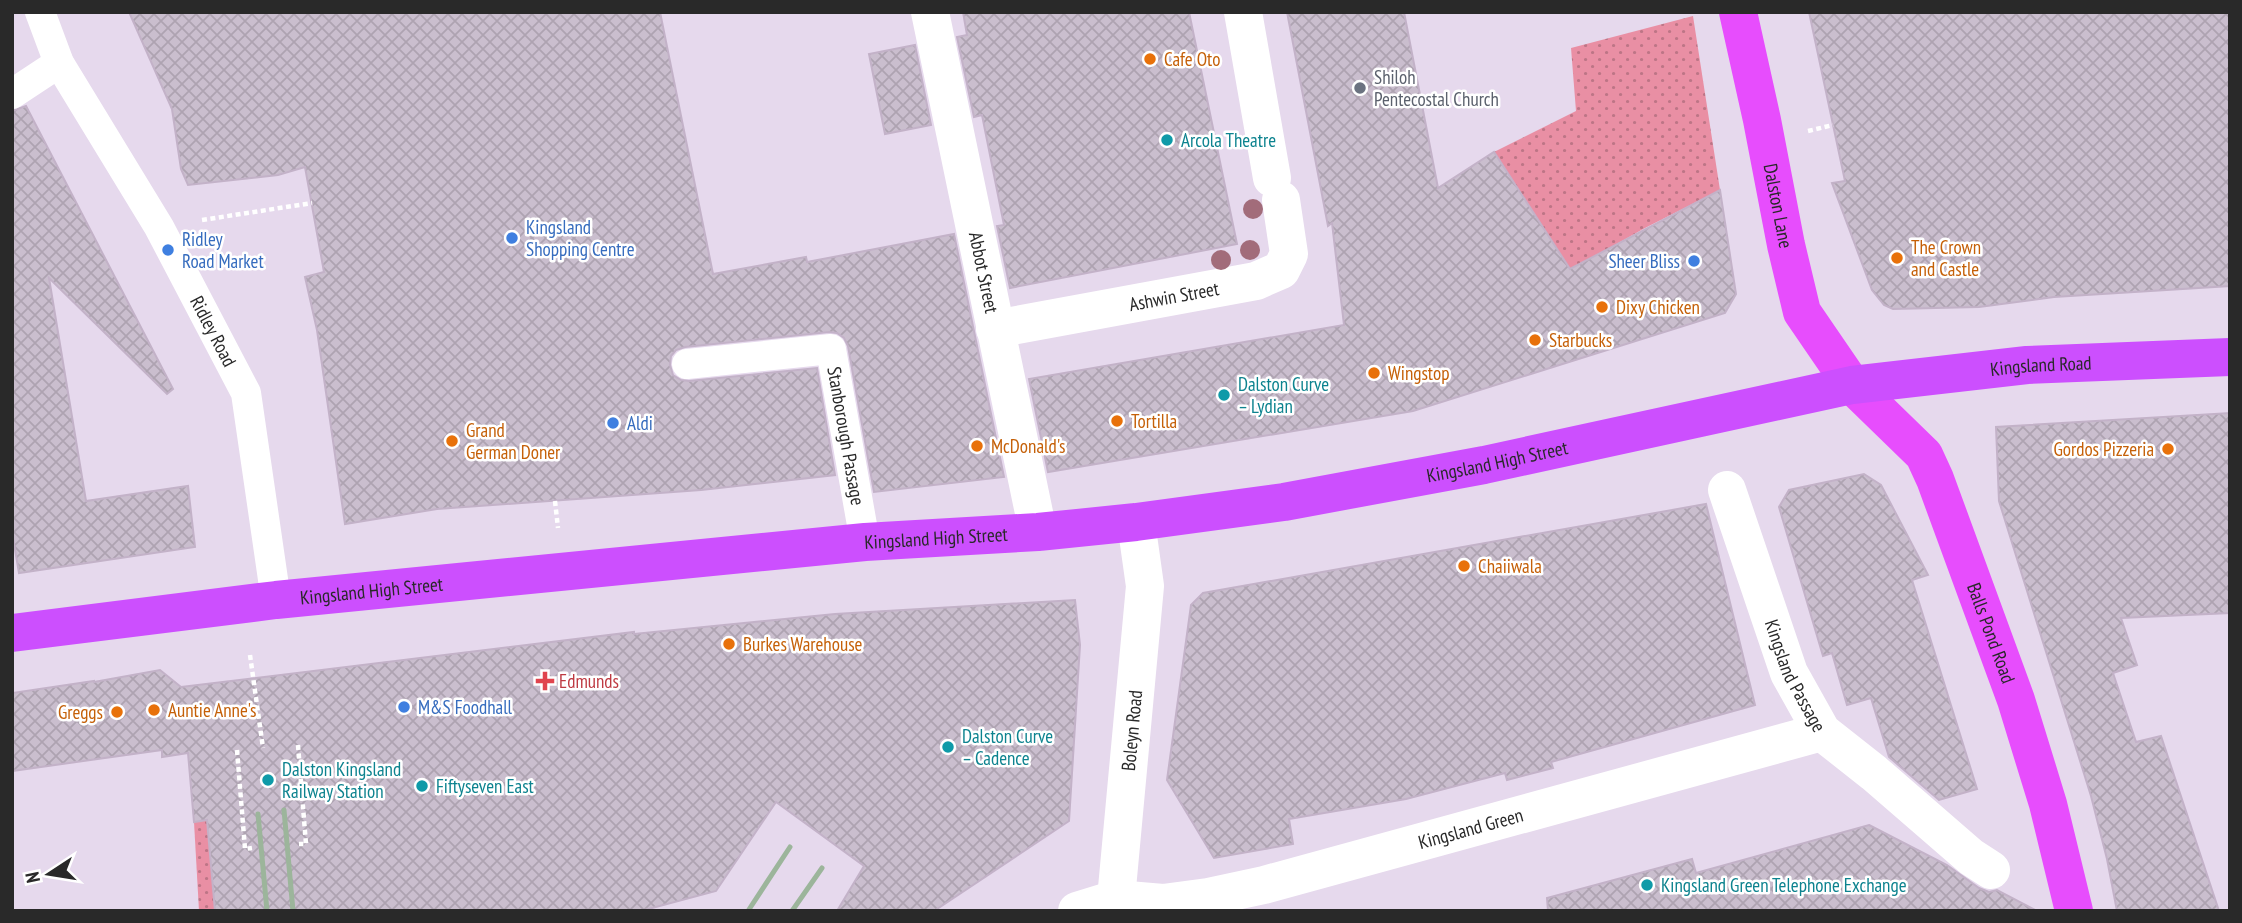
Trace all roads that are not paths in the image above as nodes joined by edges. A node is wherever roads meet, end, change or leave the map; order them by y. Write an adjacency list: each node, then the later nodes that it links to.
1 (40, 12): 5 (street, Ridley Road)
2 (930, 12): 7 (street, Abbot Street)
3 (1242, 12): 7 (street, Ashwin Street)
4 (1738, 12): 10 (main road, Dalston Lane)
5 (59, 63): 6 (street); 15 (street, Ridley Road)
6 (12, 94)
7 (995, 329): 13 (street, Abbot Street)
8 (2230, 357): 10 (highway, Kingsland Road)
9 (687, 364): 14 (street, Stanborough Passage)
10 (1852, 385): 12 (highway, Kingsland High Street); 21 (main road, Balls Pond Road)
11 (1727, 490): 17 (street, Kingsland Passage)
12 (1136, 523): 13 (highway, Kingsland High Street); 19 (street, Boleyn Road)
13 (1038, 532): 14 (highway, Kingsland High Street)
14 (865, 542): 15 (highway, Kingsland High Street)
15 (276, 600): 16 (highway, Kingsland High Street)
16 (12, 633)
17 (1822, 732): 18 (street, Kingsland Passage); 19 (street, Kingsland Green)
18 (1991, 870)
19 (1116, 899): 20 (street)
20 (1077, 911)
21 (2074, 911)

